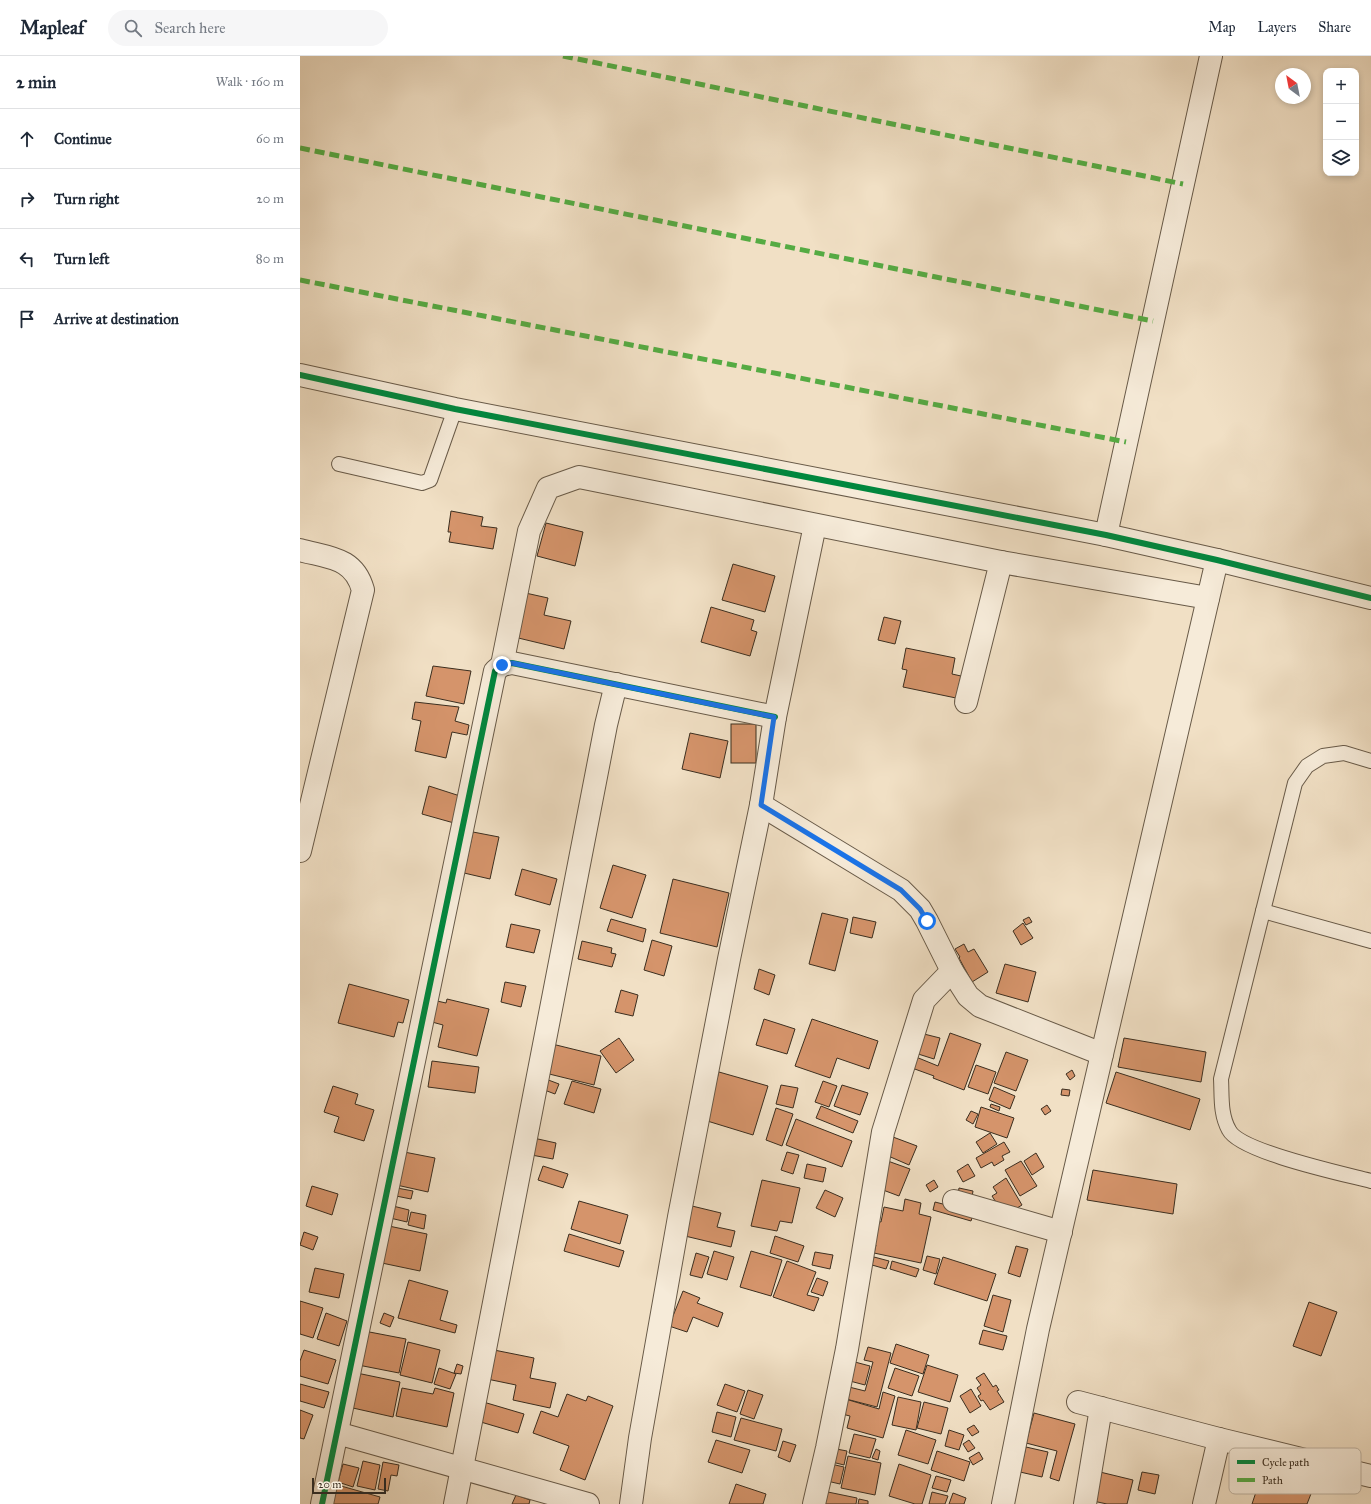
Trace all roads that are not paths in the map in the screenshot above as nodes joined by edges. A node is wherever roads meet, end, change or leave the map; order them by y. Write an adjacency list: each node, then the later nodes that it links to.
1 (1211, 56): 6 (street)
2 (300, 375): 3 (street)
3 (455, 409): 4 (lane); 6 (street)
4 (339, 464)
5 (815, 525): 9 (street); 12 (street); 15 (street)
6 (1106, 535): 8 (street)
7 (300, 550): 18 (street)
8 (1217, 560): 10 (street); 11 (street)
9 (1001, 562): 10 (street); 14 (street)
10 (1208, 598): 22 (street)
11 (1371, 598)
12 (502, 665): 13 (street); 28 (street)
13 (616, 684): 15 (street); 31 (street)
14 (966, 702)
15 (774, 717): 17 (street)
16 (1371, 761): 19 (lane)
17 (761, 805): 21 (street); 37 (street)
18 (300, 851)
19 (1263, 911): 20 (lane); 23 (lane)
20 (1371, 942)
21 (952, 971): 22 (street); 38 (street)
22 (1102, 1054): 25 (street)
23 (1371, 1181)
24 (954, 1201): 25 (street)
25 (1061, 1232): 39 (street)
26 (1078, 1402): 27 (street)
27 (1101, 1408): 29 (street); 40 (street)
28 (337, 1433): 31 (street); 34 (street)
29 (1219, 1439): 30 (street); 41 (street)
30 (1256, 1448)
31 (461, 1468): 35 (street); 36 (street)
32 (1361, 1474): 33 (street)
33 (1371, 1476)
34 (322, 1504)
35 (454, 1504)
36 (588, 1504)
37 (631, 1504)
38 (814, 1504)
39 (1003, 1504)
40 (1085, 1504)
41 (1204, 1504)

